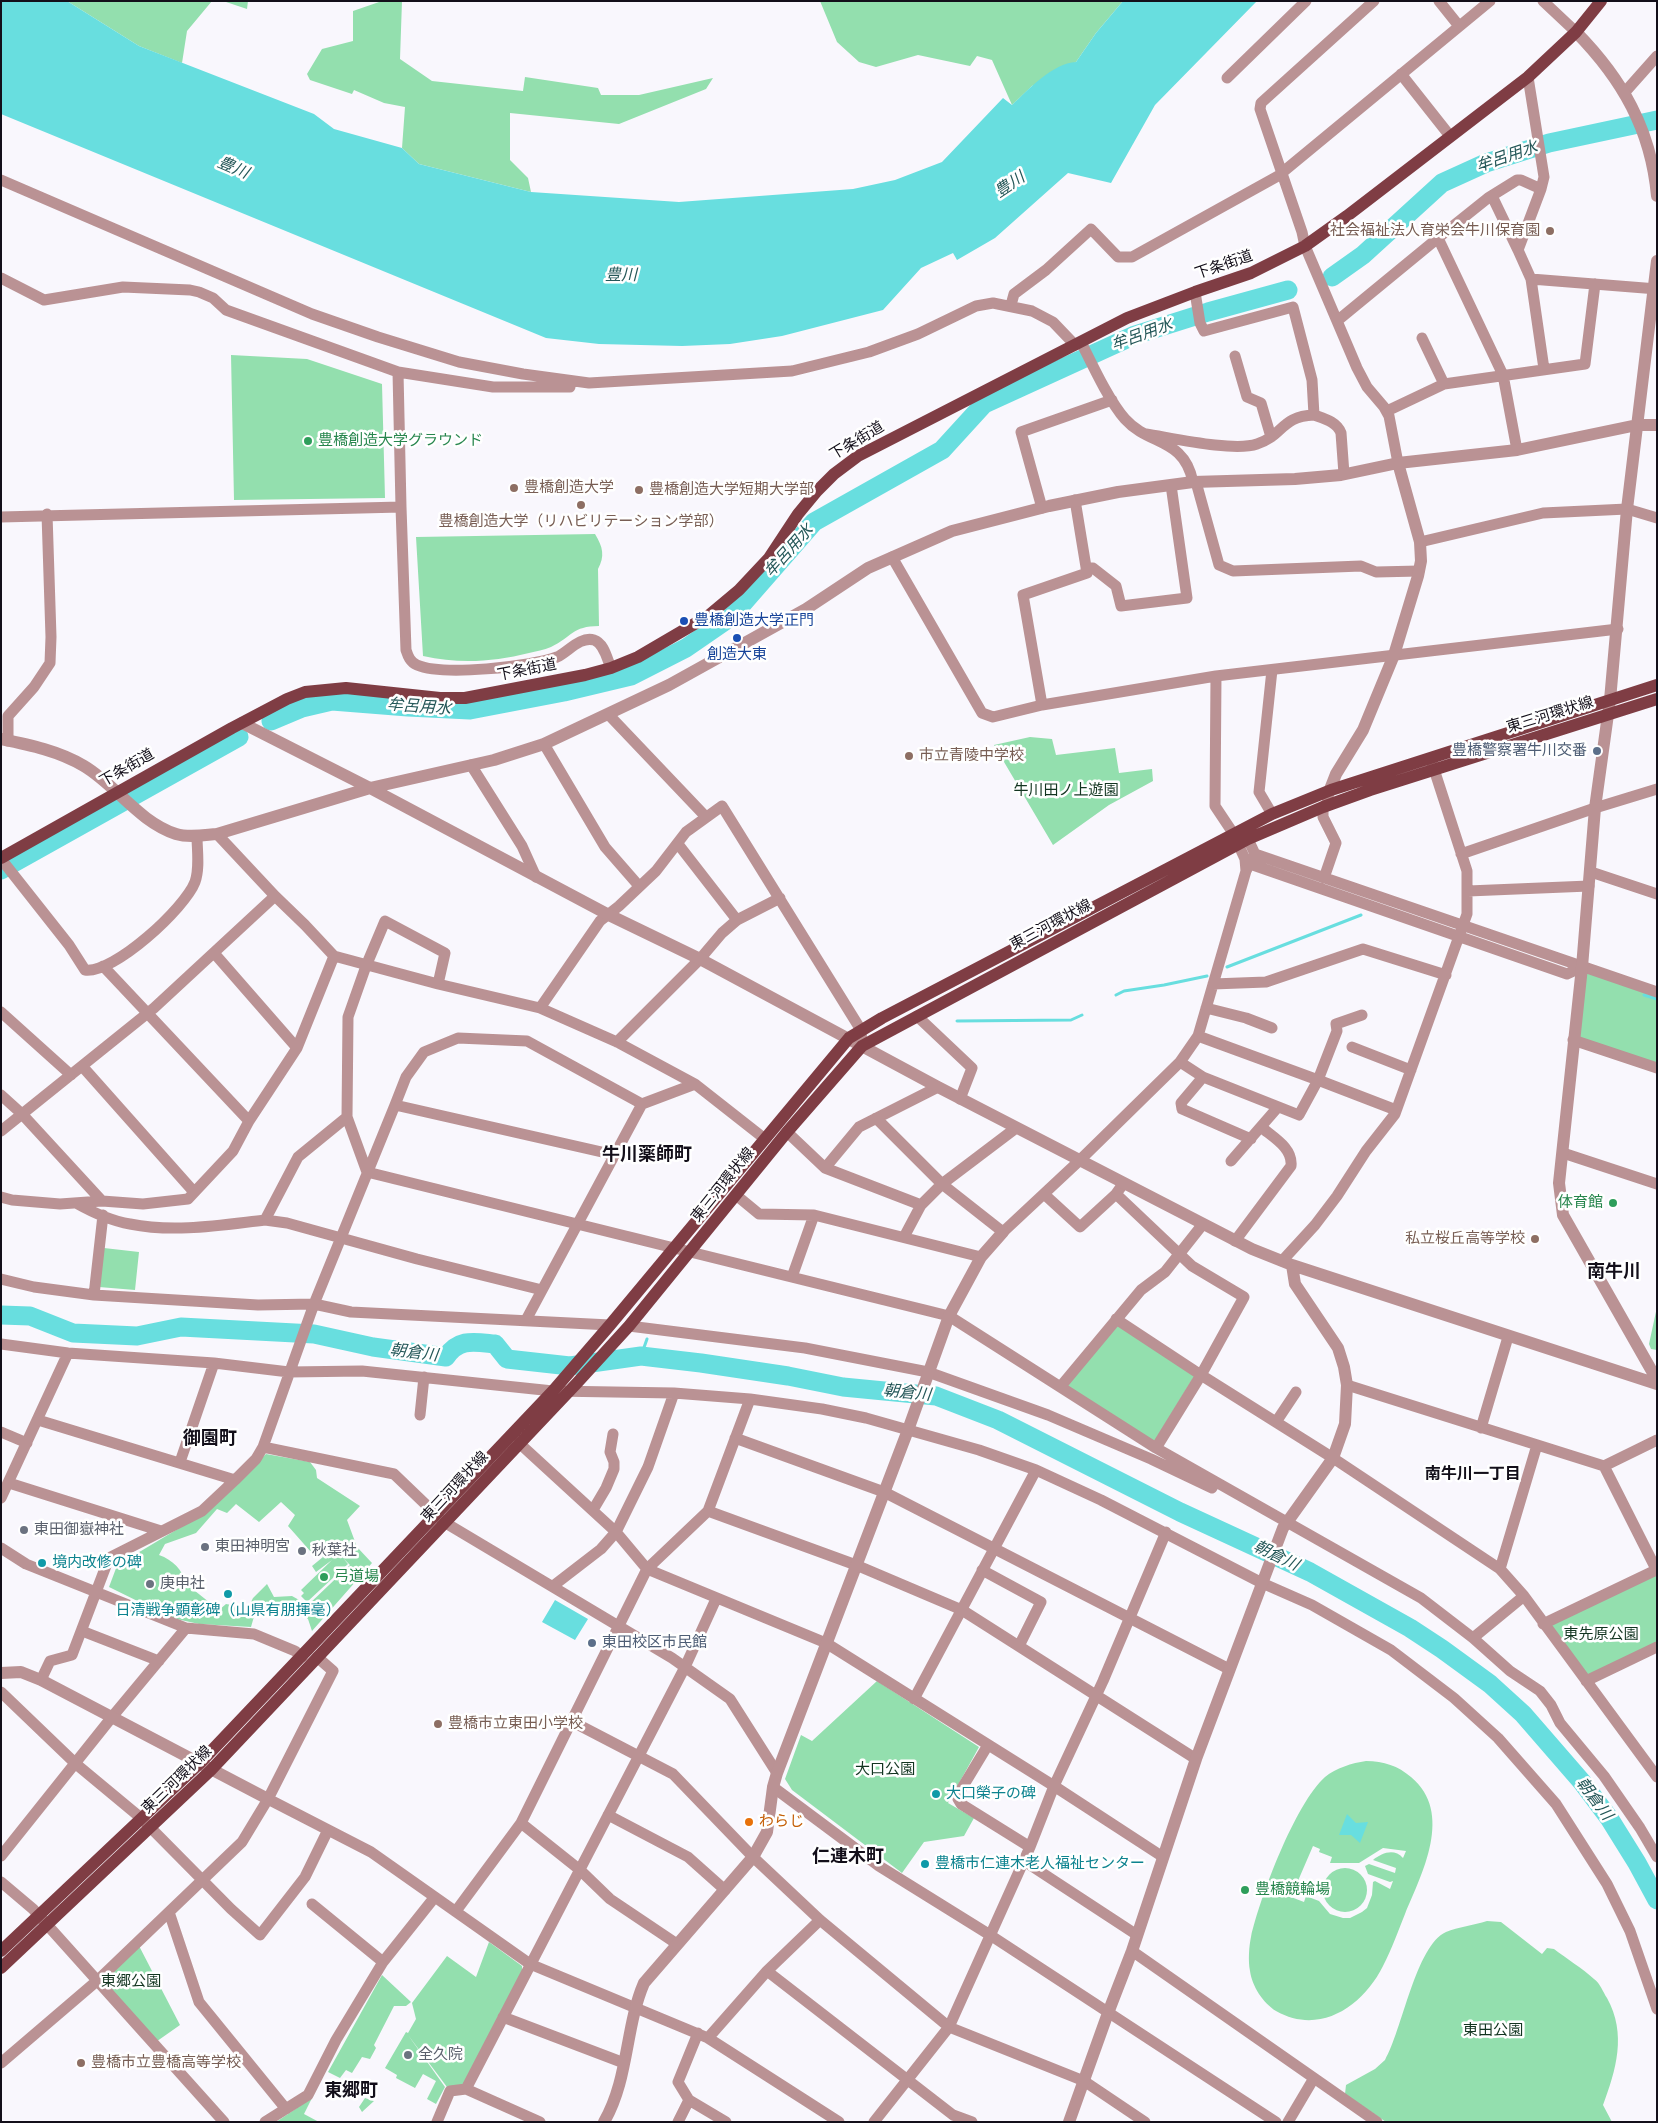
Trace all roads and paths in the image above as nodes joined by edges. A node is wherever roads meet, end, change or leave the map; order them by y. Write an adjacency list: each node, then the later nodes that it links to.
1 (1306, 1): 12 (street)
2 (1374, 1): 15 (street)
3 (1439, 1): 7 (street)
4 (1490, 1): 7 (street)
5 (1544, 1): 8 (street)
6 (1601, 1): 8 (main road, 下条街道)
7 (1459, 26): 10 (street)
8 (1576, 32): 11 (main road, 下条街道); 13 (street)
9 (1657, 56): 13 (street)
10 (1401, 74): 14 (street); 15 (street)
11 (1528, 77): 14 (main road, 下条街道); 17 (street)
12 (1227, 78)
13 (1625, 92): 19 (street)
14 (1450, 136): 21 (main road, 下条街道)
15 (1280, 174): 21 (street); 29 (street)
16 (1, 180): 38 (street)
17 (1541, 189): 18 (street); 22 (street)
18 (1492, 196): 20 (street); 22 (street)
19 (1657, 196)
20 (1438, 238): 30 (street); 37 (street)
21 (1305, 246): 28 (main road, 下条街道); 30 (street)
22 (1518, 250): 25 (street)
23 (1657, 261): 27 (street)
24 (1, 278): 36 (street)
25 (1531, 279): 26 (street); 35 (street)
26 (1595, 284): 27 (street); 35 (street)
27 (1655, 289): 33 (street)
28 (1195, 292): 32 (main road, 下条街道); 42 (street)
29 (1010, 305): 32 (street); 38 (street)
30 (1338, 321): 41 (street)
31 (1422, 338): 39 (street)
32 (1080, 345): 40 (street); 65 (main road, 下条街道)
33 (1652, 354): 43 (street)
34 (1235, 356): 46 (street)
35 (1544, 369): 37 (street)
36 (398, 372): 38 (street); 53 (street)
37 (1503, 375): 39 (street); 47 (street)
38 (581, 383)
39 (1444, 384): 41 (street)
40 (1112, 400): 45 (street); 54 (street)
41 (1386, 411): 48 (street)
42 (1314, 415): 46 (street); 49 (street)
43 (1636, 425): 44 (street); 47 (street); 55 (street)
44 (1657, 425)
45 (1146, 434): 46 (street); 50 (street)
46 (1272, 437)
47 (1517, 450): 48 (street)
48 (1398, 463): 49 (street); 59 (street)
49 (1344, 474): 50 (street)
50 (1194, 482): 51 (street); 62 (street)
51 (1171, 485): 52 (street); 61 (street)
52 (1075, 500): 54 (street); 61 (street)
53 (401, 507): 56 (street); 65 (street)
54 (1042, 508): 60 (street)
55 (1627, 509): 58 (street); 59 (street); 63 (street)
56 (47, 514): 57 (street); 75 (street)
57 (1, 517)
58 (1657, 518)
59 (1420, 542): 62 (street)
60 (892, 557): 71 (street); 72 (street)
61 (1086, 568): 71 (street)
62 (1419, 571): 64 (street)
63 (1618, 629): 64 (street); 70 (street)
64 (1394, 655): 66 (street); 81 (street)
65 (611, 668): 74 (main road, 下条街道)
66 (1272, 670): 67 (street); 85 (street)
67 (1216, 676): 71 (street); 87 (street)
68 (1657, 685): 70 (main road, 東三河環状線)
69 (1657, 698): 73 (main road, 東三河環状線)
70 (1610, 700): 73 (street); 77 (main road, 東三河環状線)
71 (1042, 705)
72 (608, 714): 76 (street); 86 (street)
73 (1608, 714): 77 (main road, 東三河環状線); 84 (street)
74 (242, 723): 79 (street); 82 (main road, 下条街道)
75 (5, 740): 82 (street)
76 (544, 744): 78 (street); 98 (street)
77 (1432, 763): 81 (main road, 東三河環状線); 83 (main road, 東三河環状線); 92 (street)
78 (471, 765): 79 (street); 96 (street)
79 (370, 788): 88 (street); 96 (street)
80 (1657, 789): 84 (street)
81 (1331, 790): 83 (street); 85 (main road, 東三河環状線)
82 (118, 793): 89 (street); 93 (main road, 下条街道)
83 (1323, 806): 90 (main road, 東三河環状線); 97 (street)
84 (1595, 808): 92 (street); 95 (street)
85 (1272, 814): 87 (main road, 東三河環状線)
86 (706, 817): 91 (street); 103 (street)
87 (1233, 833): 90 (street); 124 (main road, 東三河環状線)
88 (217, 834): 89 (street); 102 (street)
89 (197, 836): 110 (street)
90 (1243, 842): 94 (street); 94 (street); 122 (main road, 東三河環状線)
91 (678, 844): 98 (street); 105 (street)
92 (1461, 854): 100 (street)
93 (1, 859): 110 (street)
94 (1250, 863): 97 (street); 106 (street); 115 (street)
95 (1591, 872): 99 (street); 101 (street)
96 (536, 877): 104 (street)
97 (1324, 878): 106 (street)
98 (639, 886): 104 (street)
99 (1589, 886): 100 (street); 112 (street)
100 (1468, 891): 106 (street)
101 (1657, 894)
102 (275, 896): 107 (street); 108 (street)
103 (780, 898): 105 (street); 124 (street)
104 (609, 915): 109 (street); 117 (street)
105 (738, 920): 109 (street)
106 (1461, 932): 112 (street); 113 (street)
107 (214, 953): 120 (street); 131 (street)
108 (334, 956): 111 (street); 131 (street)
109 (700, 959): 126 (street); 128 (street)
110 (103, 966): 120 (street)
111 (366, 966): 114 (street); 114 (street); 148 (street)
112 (1582, 967): 116 (street); 127 (street)
113 (1446, 975): 115 (street); 135 (street)
114 (438, 984): 117 (street)
115 (1213, 984): 118 (street)
116 (1657, 992)
117 (540, 1008): 128 (street)
118 (1206, 1008): 123 (street); 125 (street)
119 (1, 1012): 136 (street)
120 (147, 1013): 133 (street); 150 (street)
121 (1362, 1015): 138 (street)
122 (917, 1016): 129 (main road, 東三河環状線); 142 (street)
123 (1272, 1028)
124 (861, 1030): 126 (main road, 東三河環状線); 129 (street)
125 (1198, 1036): 132 (street); 138 (street)
126 (849, 1038): 129 (street); 155 (main road, 東三河環状線)
127 (1573, 1040): 134 (street); 157 (street)
128 (618, 1042): 139 (street)
129 (862, 1046): 140 (street); 154 (main road, 東三河環状線)
130 (1352, 1047): 135 (street)
131 (297, 1048): 150 (street)
132 (1180, 1062): 137 (street); 159 (street)
133 (82, 1066): 136 (street); 166 (street)
134 (1657, 1068)
135 (1411, 1070): 146 (street)
136 (71, 1075): 147 (street)
137 (1203, 1077): 145 (street); 156 (street)
138 (1318, 1080): 145 (street); 146 (street)
139 (695, 1084): 143 (street); 155 (street)
140 (938, 1087): 142 (street); 149 (street)
141 (1, 1095): 147 (street)
142 (960, 1099): 152 (street)
143 (642, 1104): 144 (street); 158 (street)
144 (394, 1105): 158 (street); 162 (street)
145 (1278, 1107): 151 (street)
146 (1396, 1110): 186 (street)
147 (22, 1114): 153 (street); 171 (street)
148 (348, 1117): 162 (street); 175 (street)
149 (876, 1118): 161 (street); 163 (street)
150 (249, 1121): 166 (street)
151 (1262, 1127): 156 (street); 181 (street)
152 (1016, 1128): 159 (street); 163 (street)
153 (1, 1131)
154 (787, 1132): 161 (street); 168 (main road, 東三河環状線)
155 (766, 1139): 182 (main road, 東三河環状線)
156 (1251, 1139): 160 (street)
157 (1563, 1153): 164 (street); 205 (street)
158 (615, 1155): 176 (street)
159 (1079, 1161): 165 (street); 167 (street)
160 (1231, 1161)
161 (825, 1168): 172 (street)
162 (367, 1172): 176 (street); 180 (street)
163 (942, 1184): 172 (street); 178 (street)
164 (1657, 1184)
165 (1119, 1189): 167 (street); 177 (street); 184 (street)
166 (194, 1192): 171 (street)
167 (1044, 1194): 178 (street)
168 (736, 1195): 174 (street); 183 (main road, 東三河環状線)
169 (1, 1197): 170 (street)
170 (74, 1202): 171 (street); 173 (street)
171 (102, 1202)
172 (921, 1205): 179 (street)
173 (103, 1215): 175 (street); 190 (street)
174 (814, 1215): 179 (street); 187 (street)
175 (266, 1220): 180 (street)
176 (578, 1224): 182 (street); 189 (street)
177 (1203, 1224): 181 (street); 184 (street)
178 (1003, 1232): 185 (street)
179 (904, 1237): 185 (street)
180 (340, 1238): 189 (street); 191 (street)
181 (1236, 1241): 186 (street)
182 (674, 1249): 183 (street); 195 (main road, 東三河環状線)
183 (690, 1251): 187 (street); 196 (main road, 東三河環状線)
184 (1178, 1255): 193 (street); 203 (street)
185 (980, 1257): 192 (street)
186 (1287, 1263): 197 (street); 207 (street)
187 (792, 1277): 192 (street)
188 (1, 1279): 190 (street)
189 (542, 1290): 194 (street)
190 (94, 1295): 191 (street)
191 (312, 1309): 194 (street); 201 (street)
192 (949, 1316): 202 (street); 208 (street)
193 (1116, 1319): 203 (street); 208 (street)
194 (526, 1320): 195 (street)
195 (608, 1327): 209 (main road, 東三河環状線)
196 (625, 1329): 202 (street); 209 (main road, 東三河環状線)
197 (1508, 1337): 206 (street); 217 (street)
198 (1, 1344): 199 (street)
199 (68, 1353): 200 (street); 214 (street)
200 (214, 1363): 201 (street); 228 (street)
201 (290, 1369): 204 (street); 225 (street)
202 (927, 1374): 216 (street); 239 (street)
203 (1201, 1375): 215 (street); 226 (street)
204 (424, 1377): 209 (street); 213 (street)
205 (1657, 1380)
206 (1657, 1384)
207 (1347, 1385): 217 (street); 227 (street)
208 (1061, 1386): 226 (street)
209 (565, 1387): 211 (street); 223 (main road, 東三河環状線); 238 (main road, 東三河環状線)
210 (1296, 1392): 215 (street)
211 (674, 1393): 212 (street); 241 (street)
212 (750, 1399): 216 (street); 220 (street)
213 (420, 1415)
214 (38, 1420): 222 (street); 228 (street)
215 (1276, 1422): 227 (street)
216 (909, 1427): 230 (street); 234 (street)
217 (1481, 1428): 224 (street)
218 (1, 1432): 222 (street)
219 (613, 1434): 236 (street)
220 (736, 1438): 234 (street); 237 (street)
221 (1657, 1440): 229 (street)
222 (27, 1443): 232 (street)
223 (519, 1443): 236 (street); 238 (main road, 東三河環状線)
224 (1537, 1445): 229 (street); 247 (street)
225 (263, 1448): 233 (street); 238 (street)
226 (1156, 1448): 239 (street)
227 (1333, 1458): 239 (street); 247 (street)
228 (180, 1462): 233 (street)
229 (1604, 1466): 249 (street)
230 (1036, 1470): 242 (street); 243 (street)
231 (1, 1471): 232 (street)
232 (10, 1480): 235 (street); 240 (street)
233 (235, 1480): 240 (street)
234 (884, 1492): 243 (street); 245 (street)
235 (1, 1498)
236 (592, 1510): 241 (street)
237 (708, 1511): 245 (street); 246 (street)
238 (440, 1518): 251 (street); 265 (main road, 東三河環状線); 266 (main road, 東三河環状線)
239 (1285, 1525): 250 (street); 261 (street)
240 (161, 1531): 252 (street)
241 (616, 1532): 246 (street); 251 (street)
242 (1166, 1532): 250 (street); 256 (street)
243 (993, 1547): 248 (street); 256 (street)
244 (1, 1548): 252 (street)
245 (856, 1565): 255 (street); 262 (street)
246 (647, 1569): 254 (street); 258 (street)
247 (1500, 1569): 253 (street)
248 (982, 1570): 255 (street); 263 (street)
249 (1656, 1570): 257 (street)
250 (1263, 1580): 269 (street); 321 (street)
251 (553, 1586): 258 (street)
252 (96, 1593): 259 (street); 260 (street)
253 (1524, 1596): 257 (street); 261 (street)
254 (716, 1598): 262 (street); 268 (street)
255 (962, 1610): 263 (street); 275 (street)
256 (1130, 1619): 269 (street); 274 (street)
257 (1543, 1624): 272 (street)
258 (620, 1626): 268 (street); 277 (street)
259 (186, 1628): 265 (street); 267 (street)
260 (82, 1631): 267 (street); 271 (street)
261 (1473, 1638): 298 (street)
262 (826, 1643): 275 (street); 284 (street)
263 (1018, 1646): 274 (street)
264 (1657, 1647): 272 (street)
265 (302, 1657): 282 (main road, 東三河環状線)
266 (317, 1657): 283 (main road, 東三河環状線); 288 (street)
267 (159, 1661): 276 (street)
268 (685, 1667): 279 (street); 284 (street)
269 (1229, 1669): 280 (street)
270 (1, 1673): 271 (street)
271 (41, 1680): 276 (street)
272 (1586, 1681): 285 (street)
273 (1, 1692): 281 (street)
274 (1096, 1696): 280 (street); 286 (street)
275 (914, 1699): 278 (street)
276 (112, 1717): 281 (street); 282 (street)
277 (573, 1722): 279 (street); 291 (street)
278 (988, 1745): 286 (street); 294 (street)
279 (637, 1756): 289 (street); 296 (street)
280 (1196, 1759): 297 (street)
281 (76, 1764): 290 (street); 295 (street)
282 (199, 1764): 283 (street); 290 (main road, 東三河環状線)
283 (211, 1770): 288 (street); 292 (main road, 東三河環状線)
284 (777, 1772): 287 (street)
285 (1657, 1777)
286 (1054, 1786): 294 (street); 297 (street)
287 (773, 1787): 296 (street); 310 (street)
288 (268, 1799): 293 (street); 301 (street)
289 (608, 1815): 300 (street); 303 (street)
290 (141, 1818): 292 (street); 309 (main road, 東三河環状線)
291 (521, 1823): 300 (street); 306 (street)
292 (151, 1828): 301 (street); 309 (main road, 東三河環状線)
293 (328, 1830): 301 (street); 304 (street)
294 (1030, 1847): 299 (street)
295 (1, 1856)
296 (753, 1857): 303 (street); 308 (street)
297 (1163, 1857): 311 (street)
298 (1657, 1857)
299 (1024, 1861): 310 (street); 311 (street)
300 (580, 1870): 312 (street); 316 (street)
301 (202, 1880): 307 (street)
302 (1, 1882): 309 (street)
303 (725, 1890): 312 (street)
304 (434, 1898): 306 (street); 315 (street)
305 (312, 1904): 315 (street)
306 (456, 1911): 316 (street)
307 (169, 1912): 319 (street); 333 (street)
308 (820, 1920): 318 (street); 324 (street)
309 (42, 1921): 313 (main road, 東三河環状線); 317 (main road, 東三河環状線); 319 (street)
310 (990, 1935): 322 (street); 324 (street)
311 (1138, 1935): 314 (street)
312 (677, 1944): 320 (street)
313 (1, 1951)
314 (1132, 1951): 322 (street); 328 (street)
315 (383, 1962): 333 (street)
316 (530, 1964): 320 (street); 323 (street)
317 (1, 1968)
318 (767, 1971): 325 (street); 329 (street)
319 (98, 1980): 326 (street); 334 (street)
320 (635, 2008): 325 (street); 327 (street)
321 (1657, 2009)
322 (1108, 2012): 330 (street); 346 (street)
323 (503, 2017): 327 (street); 331 (street)
324 (949, 2027): 329 (street); 330 (street)
325 (703, 2036): 332 (street); 341 (street)
326 (1, 2063)
327 (624, 2063): 338 (street)
328 (1314, 2078): 347 (street); 348 (street)
329 (908, 2080): 342 (street); 343 (street)
330 (1084, 2081): 344 (street); 345 (street)
331 (466, 2089): 336 (street); 337 (street)
332 (689, 2100): 339 (street); 340 (street)
333 (286, 2109): 335 (street)
334 (224, 2122)
335 (265, 2122)
336 (437, 2122)
337 (540, 2122)
338 (604, 2122)
339 (678, 2122)
340 (726, 2122)
341 (839, 2122)
342 (874, 2122)
343 (972, 2122)
344 (1069, 2122)
345 (1145, 2122)
346 (1276, 2122)
347 (1288, 2122)
348 (1377, 2122)

